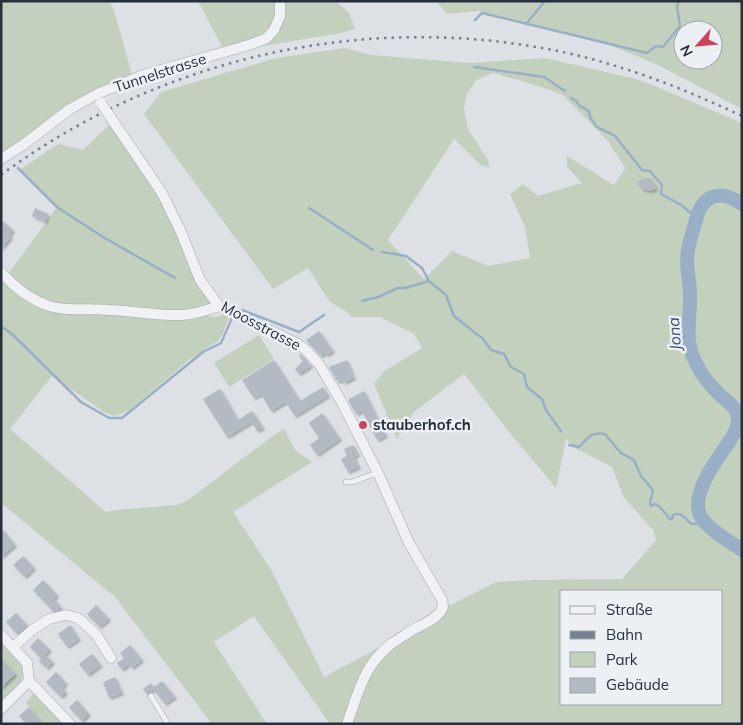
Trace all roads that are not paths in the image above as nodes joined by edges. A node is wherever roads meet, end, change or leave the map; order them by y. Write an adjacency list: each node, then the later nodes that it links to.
1 (280, 1): 2 (street, Tunnelstrasse)
2 (99, 99): 3 (street, Tunnelstrasse); 5 (street, Moosstrasse, bridge)
3 (1, 158)
4 (1, 272): 5 (street)
5 (219, 306): 6 (street, Moosstrasse)
6 (378, 472): 7 (lane); 16 (street, Moosstrasse)
7 (346, 482)
8 (1, 635): 9 (street)
9 (13, 647): 10 (street); 11 (street)
10 (111, 658)
11 (29, 681): 13 (street); 14 (street)
12 (151, 696): 15 (lane)
13 (1, 709)
14 (70, 724)
15 (168, 724)
16 (348, 724)

